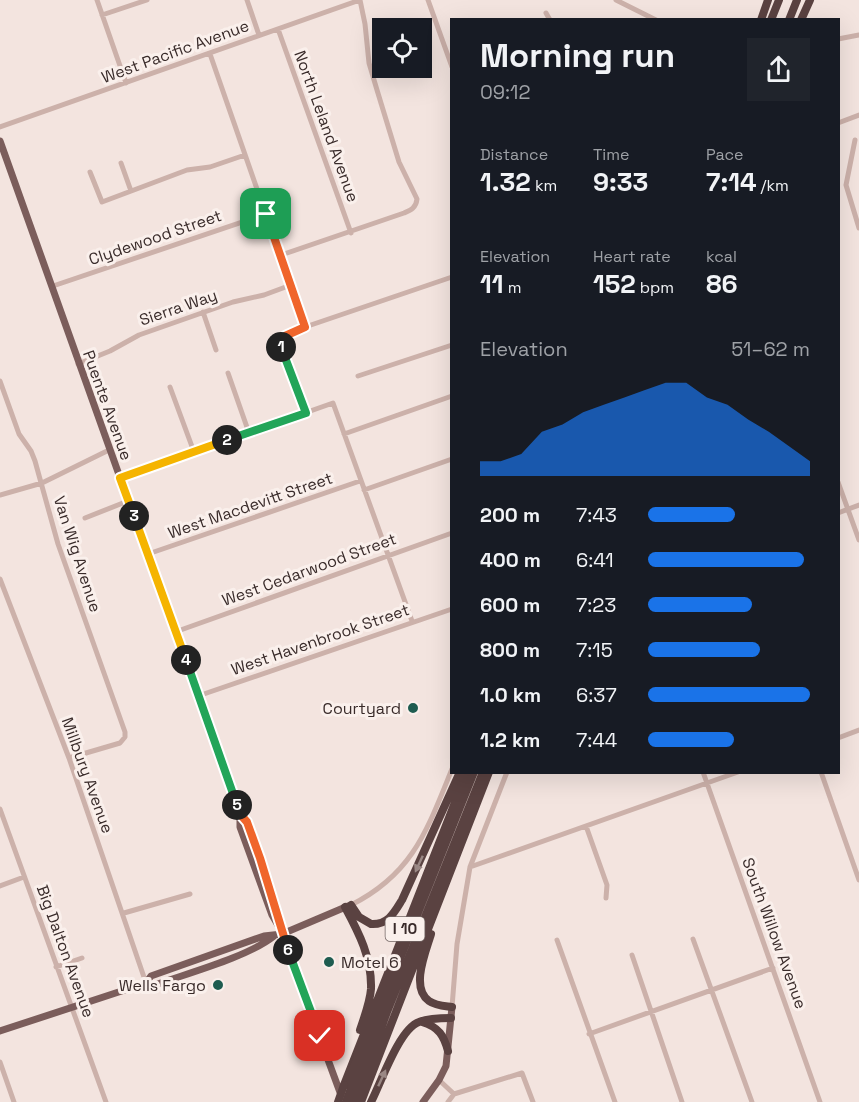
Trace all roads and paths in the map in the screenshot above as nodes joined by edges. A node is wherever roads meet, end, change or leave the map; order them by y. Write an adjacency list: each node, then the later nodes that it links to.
1 (97, 0): 12 (street)
2 (147, 0): 12 (street)
3 (247, 0): 20 (street)
4 (360, 0): 19 (street, West Pacific Avenue); 37 (street)
5 (428, 0): 24 (street)
6 (616, 0): 14 (street)
7 (768, 0): 15 (highway)
8 (779, 0): 16 (highway)
9 (797, 0): 17 (highway)
10 (810, 0): 18 (highway)
11 (546, 13): 13 (street)
12 (102, 15): 25 (street)
13 (549, 18)
14 (652, 18)
15 (762, 18)
16 (772, 18)
17 (790, 18)
18 (802, 18)
19 (278, 29): 20 (street, West Pacific Avenue); 37 (street, North Leland Avenue)
20 (259, 34): 23 (street, West Pacific Avenue)
21 (859, 35): 22 (street)
22 (840, 39)
23 (210, 54): 25 (street, West Pacific Avenue); 31 (street)
24 (450, 61)
25 (126, 83): 28 (street, West Pacific Avenue)
26 (859, 115): 27 (street)
27 (840, 122)
28 (0, 127)
29 (0, 141): 41 (main road, Puente Avenue)
30 (855, 141): 36 (street)
31 (245, 155): 34 (street); 35 (street)
32 (121, 163): 34 (street)
33 (90, 172): 34 (street)
34 (131, 191)
35 (266, 214): 38 (street); 41 (street, Clydewood Street)
36 (859, 228)
37 (351, 233): 38 (street)
38 (281, 255): 40 (street)
39 (450, 278): 43 (street)
40 (291, 285): 42 (street, Sierra Way); 43 (street)
41 (53, 286): 46 (main road, Puente Avenue)
42 (203, 312): 45 (street); 46 (street, Sierra Way)
43 (305, 327): 52 (street)
44 (450, 346): 48 (street)
45 (216, 350)
46 (78, 364): 55 (main road, Puente Avenue)
47 (228, 373): 53 (street)
48 (358, 376)
49 (0, 381): 60 (street, Van Wig Avenue)
50 (170, 387): 56 (street)
51 (450, 397): 54 (street)
52 (306, 413): 53 (street); 54 (street)
53 (249, 433): 56 (street)
54 (344, 434): 59 (street)
55 (109, 450): 58 (main road, Puente Avenue); 60 (street)
56 (194, 452): 58 (street)
57 (450, 460): 62 (street)
58 (120, 478): 64 (main road, Puente Avenue)
59 (360, 481): 62 (street); 71 (street, West Macdevitt Street)
60 (42, 483): 63 (street); 80 (street, Van Wig Avenue)
61 (840, 487): 66 (street)
62 (364, 490): 72 (street)
63 (0, 495)
64 (128, 501): 68 (street); 71 (main road, Puente Avenue)
65 (859, 505): 66 (street)
66 (848, 509): 67 (street); 70 (street)
67 (840, 512)
68 (85, 518)
69 (450, 533): 72 (street, West Cedarwood Street)
70 (859, 540)
71 (148, 554): 76 (main road, Puente Avenue)
72 (387, 555): 75 (street); 76 (street, West Cedarwood Street)
73 (0, 579): 80 (street, Millbury Avenue)
74 (450, 610): 75 (street, West Havenbrook Street)
75 (412, 621): 77 (street, West Havenbrook Street)
76 (175, 632): 77 (main road, Puente Avenue)
77 (198, 696): 103 (main road, Puente Avenue)
78 (859, 730): 79 (street)
79 (840, 737)
80 (69, 759): 102 (street, Millbury Avenue)
81 (450, 773): 101 (street)
82 (459, 774): 101 (highway, one-way to 101)
83 (466, 774): 122 (highway, I 10)
84 (473, 774): 124 (highway)
85 (482, 774): 124 (highway)
86 (488, 774): 95 (highway, I 10)
87 (506, 774): 94 (street)
88 (704, 774): 91 (street, South Willow Avenue)
89 (732, 774): 91 (street)
90 (822, 774): 97 (street)
91 (707, 783): 93 (street); 109 (street, South Willow Avenue)
92 (0, 809): 96 (street, Big Dalton Avenue)
93 (586, 826): 94 (street); 100 (street)
94 (470, 867): 112 (street)
95 (451, 869): 112 (highway); 128 (highway, I 10)
96 (24, 877): 98 (street); 108 (street, Big Dalton Avenue)
97 (859, 880)
98 (0, 886)
99 (190, 894): 102 (street)
100 (606, 898)
101 (348, 906): 103 (main road); 122 (highway)
102 (124, 913): 110 (street, Millbury Avenue)
103 (279, 932): 110 (main road); 124 (main road, Puente Avenue)
104 (693, 939): 111 (street)
105 (557, 940): 118 (street)
106 (633, 955): 114 (street)
107 (82, 958): 108 (street)
108 (56, 967): 113 (street, Big Dalton Avenue)
109 (773, 968): 111 (street); 136 (street, South Willow Avenue)
110 (146, 982): 113 (main road)
111 (712, 990): 114 (street); 135 (street)
112 (452, 1007): 115 (main road)
113 (72, 1008): 117 (main road); 126 (street, Big Dalton Avenue)
114 (651, 1011): 118 (street); 134 (street)
115 (451, 1018): 116 (highway); 119 (main road)
116 (419, 1021): 119 (highway); 129 (highway, one-way to 116)
117 (0, 1031)
118 (590, 1034): 133 (street)
119 (448, 1051): 121 (main road)
120 (0, 1062): 125 (street)
121 (439, 1080): 123 (street); 130 (main road)
122 (344, 1086): 127 (highway, I 10, bridge)
123 (454, 1095): 131 (street); 132 (street)
124 (348, 1100)
125 (14, 1102)
126 (106, 1102)
127 (338, 1102)
128 (361, 1102)
129 (371, 1102)
130 (423, 1102)
131 (448, 1102)
132 (533, 1102)
133 (615, 1102)
134 (682, 1102)
135 (752, 1102)
136 (820, 1102)

